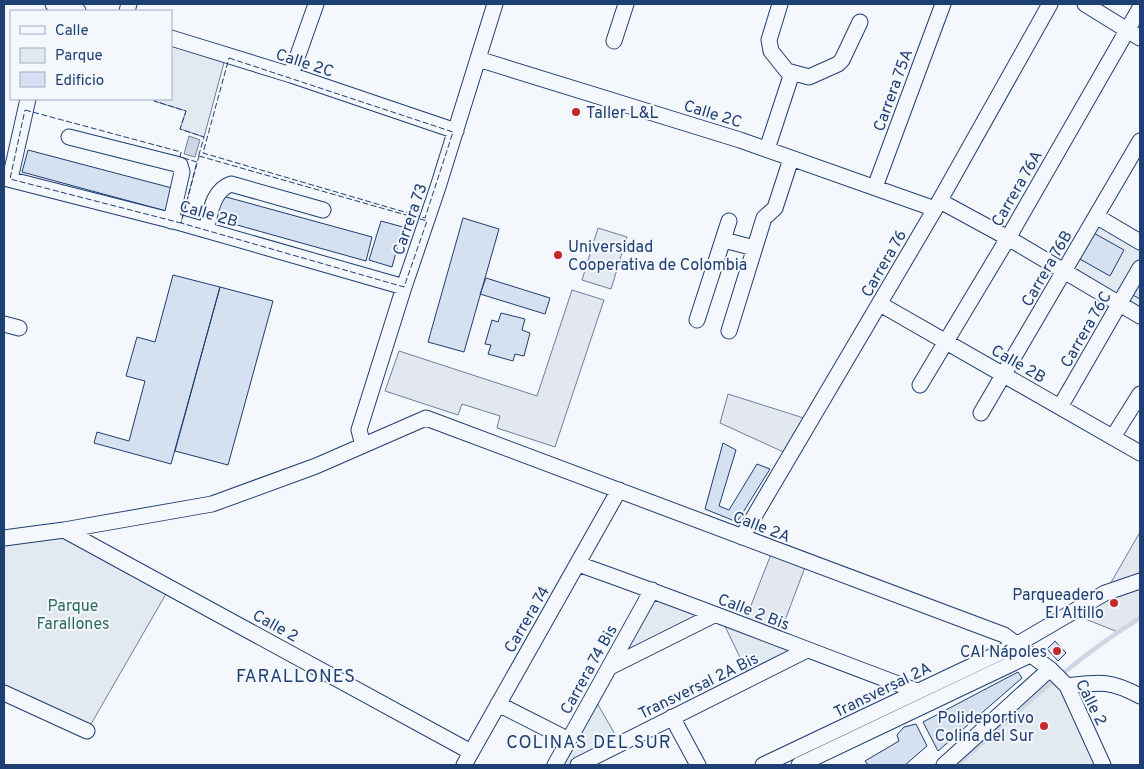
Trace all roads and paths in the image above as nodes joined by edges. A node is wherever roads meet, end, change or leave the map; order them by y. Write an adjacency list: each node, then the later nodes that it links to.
1 (53, 4): 10 (street)
2 (316, 4): 17 (street)
3 (495, 4): 15 (street, Carrera 73)
4 (626, 4): 14 (street)
5 (780, 4): 16 (street)
6 (943, 4): 25 (street, Carrera 75A)
7 (1050, 4): 26 (street, Carrera 76)
8 (1085, 4): 12 (street)
9 (1140, 8): 12 (street, Carrera 76A)
10 (74, 10)
11 (860, 22): 16 (street)
12 (1134, 34): 31 (street, Carrera 76A)
13 (172, 38): 17 (street, Calle 2C)
14 (614, 41)
15 (478, 59): 19 (street, Carrera 73); 22 (street, Calle 2C)
16 (792, 73): 22 (street)
17 (291, 75): 19 (street, Calle 2C)
18 (28, 100): 24 (street)
19 (456, 131): 36 (street, Carrera 73)
20 (69, 136): 29 (street)
21 (1140, 141): 28 (street, Carrera 76B)
22 (766, 149): 23 (street, Calle 2C)
23 (792, 159): 25 (street, Calle 2C); 33 (street)
24 (7, 178): 29 (street, Calle 2B)
25 (875, 188): 26 (street, Calle 2C)
26 (937, 205): 31 (street, Calle 2C); 37 (street, Carrera 76)
27 (323, 210): 30 (street)
28 (1096, 216): 32 (street); 35 (street, Carrera 76B)
29 (171, 221): 30 (street, Calle 2B)
30 (206, 230): 36 (street, Calle 2B)
31 (1008, 238): 35 (street, Calle 2C); 44 (street, Carrera 76A)
32 (1140, 242)
33 (755, 244): 40 (street); 43 (street)
34 (1140, 268): 38 (street, Carrera 76C)
35 (1064, 271): 38 (street, Calle 2C); 45 (street, Carrera 76B)
36 (404, 287): 51 (street, Carrera 73)
37 (880, 304): 44 (street, Calle 2B); 55 (street, Carrera 76)
38 (1120, 304): 39 (street, Calle 2C); 48 (street, Carrera 76C)
39 (1140, 316)
40 (697, 320)
41 (4, 324): 42 (street)
42 (19, 328)
43 (730, 330)
44 (946, 342): 45 (street, Calle 2B); 46 (street, Carrera 76A)
45 (1004, 375): 48 (street, Calle 2B); 49 (street, Carrera 76B)
46 (920, 385)
47 (1140, 394): 50 (street)
48 (1060, 407): 50 (street, Calle 2B)
49 (981, 413)
50 (1114, 437): 52 (street, Calle 2B)
51 (363, 445): 53 (street, Calle 2A); 54 (street, Calle 2A)
52 (1140, 453)
53 (619, 490): 55 (street, Calle 2A); 57 (street, Carrera 74)
54 (64, 530): 56 (street, Calle 2A); 74 (street, Calle 2)
55 (742, 537): 61 (street, Calle 2A)
56 (4, 538)
57 (578, 564): 59 (street, Calle 2 Bis); 70 (street, Carrera 74)
58 (1140, 581): 61 (street)
59 (652, 590): 60 (street, Calle 2 Bis); 64 (street, Carrera 74 Bis)
60 (714, 615): 62 (street, Calle 2 Bis); 64 (street)
61 (1016, 645): 63 (street, Calle 2); 67 (street, Transversal 2A)
62 (807, 650): 67 (street, Calle 2 Bis); 71 (street, Transversal 2A Bis)
63 (1030, 655): 65 (street, Calle 2); 79 (street, Transversal 2A)
64 (610, 667): 73 (street, Carrera 74 Bis)
65 (1050, 669): 66 (street, Calle 2); 80 (street)
66 (1067, 686): 69 (street); 81 (street, Calle 2)
67 (917, 691): 78 (street, Transversal 2A)
68 (4, 693): 72 (street)
69 (1140, 696)
70 (498, 704): 73 (street); 74 (street, Carrera 74)
71 (672, 717): 76 (street, Transversal 2A Bis); 77 (street)
72 (87, 731)
73 (570, 740): 75 (street, Carrera 74 Bis)
74 (468, 759)
75 (555, 765)
76 (578, 765)
77 (698, 765)
78 (763, 765)
79 (799, 765)
80 (944, 765)
81 (1104, 765)

